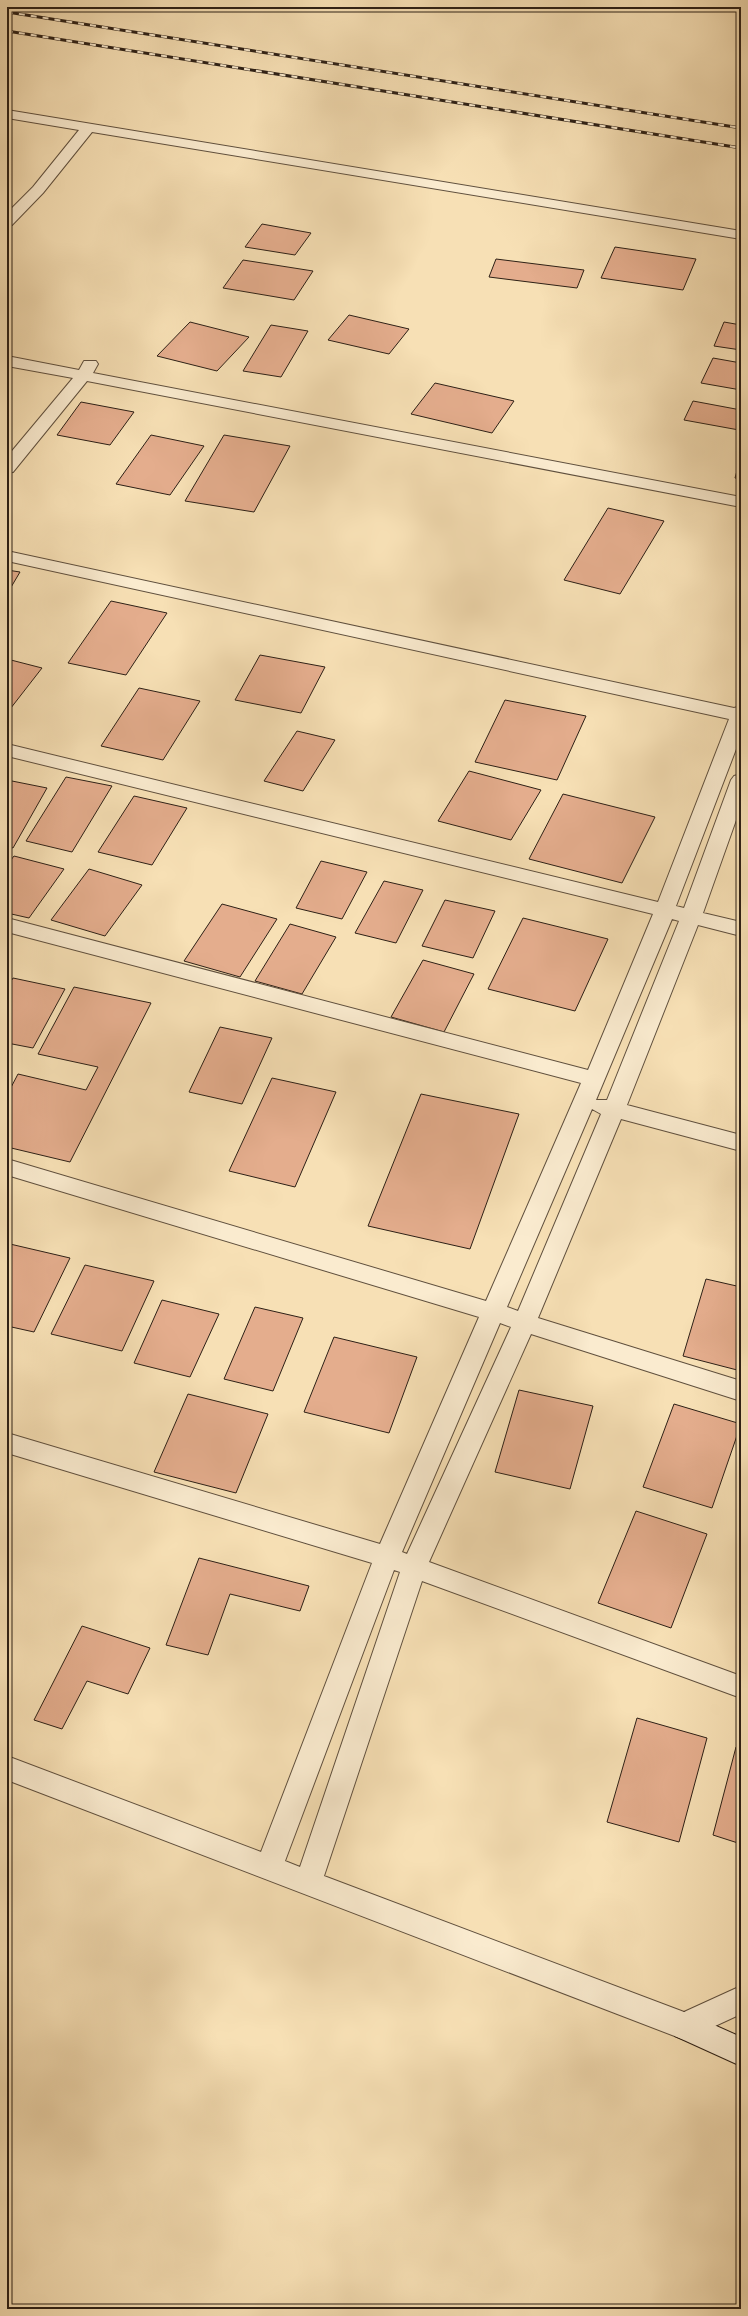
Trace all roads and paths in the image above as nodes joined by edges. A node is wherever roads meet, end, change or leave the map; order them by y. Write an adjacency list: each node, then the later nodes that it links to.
1 (7, 114): 2 (street)
2 (88, 128): 3 (street); 4 (street)
3 (7, 222)
4 (741, 235)
5 (7, 346): 7 (street)
6 (7, 361): 7 (street)
7 (87, 369): 8 (street); 9 (street); 10 (street)
8 (7, 468)
9 (741, 486)
10 (741, 502)
11 (7, 556): 12 (street)
12 (740, 713): 14 (street)
13 (7, 750): 16 (street)
14 (731, 768): 16 (street)
15 (741, 780): 17 (street)
16 (665, 910): 17 (street); 20 (street)
17 (691, 917): 19 (street); 22 (street)
18 (7, 925): 20 (street)
19 (741, 929)
20 (594, 1079): 21 (street)
21 (584, 1102): 22 (street); 25 (street)
22 (614, 1110): 23 (street); 26 (street)
23 (741, 1143)
24 (7, 1166): 25 (street)
25 (493, 1311): 26 (street); 29 (street)
26 (525, 1322): 27 (street); 30 (street)
27 (741, 1391)
28 (7, 1443): 29 (street)
29 (387, 1557): 30 (street); 33 (street)
30 (414, 1567): 31 (street); 34 (street)
31 (741, 1687)
32 (7, 1768): 33 (street)
33 (268, 1869): 34 (street)
34 (308, 1883): 36 (street)
35 (741, 2000): 36 (street)
36 (685, 2026): 37 (street)
37 (741, 2052)

